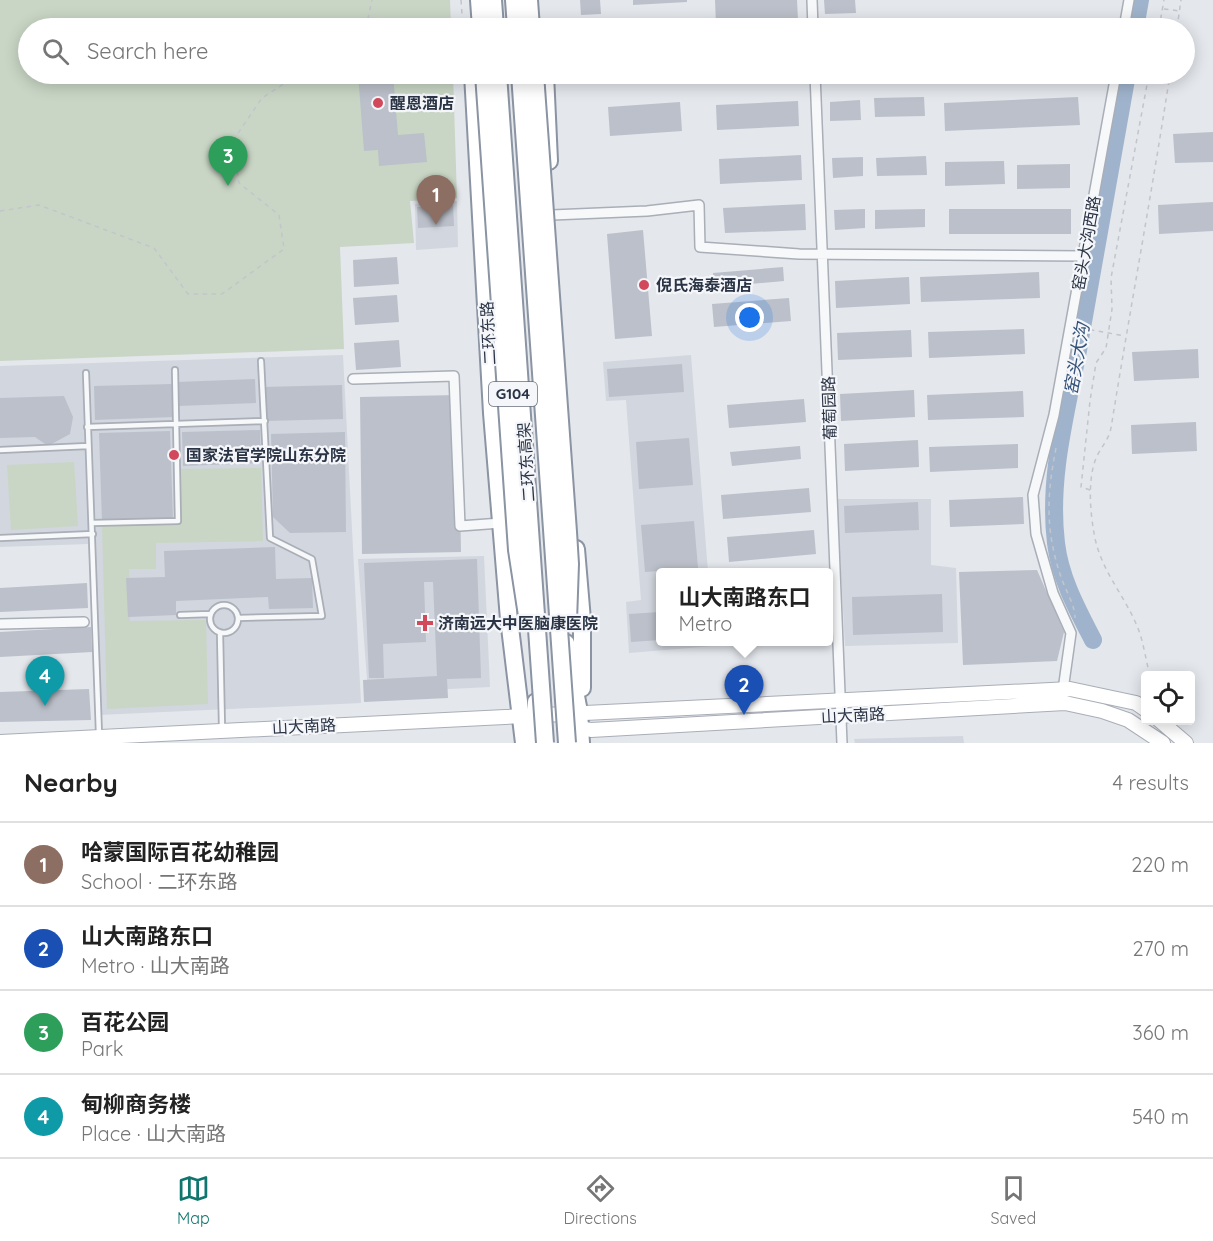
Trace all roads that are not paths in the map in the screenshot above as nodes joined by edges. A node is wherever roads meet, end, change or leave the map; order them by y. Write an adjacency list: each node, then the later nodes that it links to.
1 (468, 0): 11 (highway)
2 (479, 0): 12 (highway)
3 (485, 0): 13 (highway)
4 (493, 0): 14 (highway)
5 (514, 0): 15 (highway)
6 (520, 0): 16 (highway)
7 (529, 0): 17 (highway)
8 (540, 0): 18 (highway)
9 (812, 0): 19 (street)
10 (1130, 0): 20 (street)
11 (469, 18)
12 (480, 18)
13 (486, 18)
14 (494, 18)
15 (515, 18)
16 (521, 18)
17 (530, 18)
18 (541, 18)
19 (813, 18)
20 (1126, 18)
21 (474, 84): 46 (highway, 二环东路)
22 (485, 84): 65 (highway, bridge)
23 (491, 84): 50 (highway, 二环东路 / G104)
24 (499, 84): 65 (highway, 二环东高架, bridge)
25 (521, 84): 66 (highway, 二环东高架, bridge)
26 (526, 84): 44 (highway, G104)
27 (536, 84): 66 (highway, bridge)
28 (545, 84): 31 (highway)
29 (815, 84): 32 (street, 葡萄园路)
30 (1114, 84): 33 (street, 窑头大沟西路)
31 (552, 215): 32 (street); 43 (highway)
32 (822, 254): 33 (street); 63 (street, 葡萄园路)
33 (1083, 256): 62 (street, 窑头大沟西路)
34 (261, 361): 38 (lane)
35 (175, 370): 39 (lane)
36 (86, 373): 40 (lane)
37 (353, 379): 46 (street)
38 (265, 421): 39 (lane); 55 (lane)
39 (177, 423): 40 (lane); 45 (lane)
40 (87, 427): 41 (lane)
41 (88, 446): 42 (lane); 45 (lane)
42 (0, 450)
43 (569, 461): 44 (highway); 56 (highway)
44 (554, 496): 49 (highway, G104)
45 (92, 523): 47 (lane)
46 (501, 523): 51 (highway, 二环东路)
47 (93, 534): 48 (lane); 69 (lane)
48 (0, 538)
49 (560, 582): 56 (highway); 66 (highway, G104)
50 (527, 587): 52 (highway, 二环东路); 59 (highway, 二环东路 / G104)
51 (507, 592): 52 (highway, 二环东路); 61 (highway, 二环东路)
52 (519, 613): 59 (highway, 二环东路); 61 (highway, 二环东路)
53 (210, 614): 54 (lane); 55 (lane); 60 (lane)
54 (180, 615)
55 (238, 618): 60 (lane)
56 (582, 620): 66 (highway)
57 (84, 622): 58 (street)
58 (0, 624)
59 (529, 628): 65 (highway, 二环东路 / G104)
60 (220, 633): 68 (lane)
61 (511, 637): 65 (highway, 二环东路)
62 (1062, 690): 63 (main road, 山大南路); 64 (main road, 山大南路)
63 (839, 700): 66 (main road, 山大南路); 76 (street, 葡萄园路)
64 (1141, 706)
65 (533, 713): 66 (main road, 山大南路); 68 (main road, 山大南路); 72 (highway, 二环东路 / G104); 73 (highway, 二环东路 / G104); 74 (highway, 二环东高架, bridge)
66 (576, 723): 75 (highway, 二环东高架, bridge); 77 (main road, 山大南路)
67 (1164, 725): 78 (main road)
68 (222, 731): 70 (main road, 山大南路)
69 (99, 737): 70 (main road, 山大南路); 71 (main road, 山大南路)
70 (202, 737)
71 (8, 742)
72 (524, 743)
73 (536, 743)
74 (545, 743)
75 (567, 743)
76 (842, 743)
77 (1163, 743)
78 (1186, 743)

